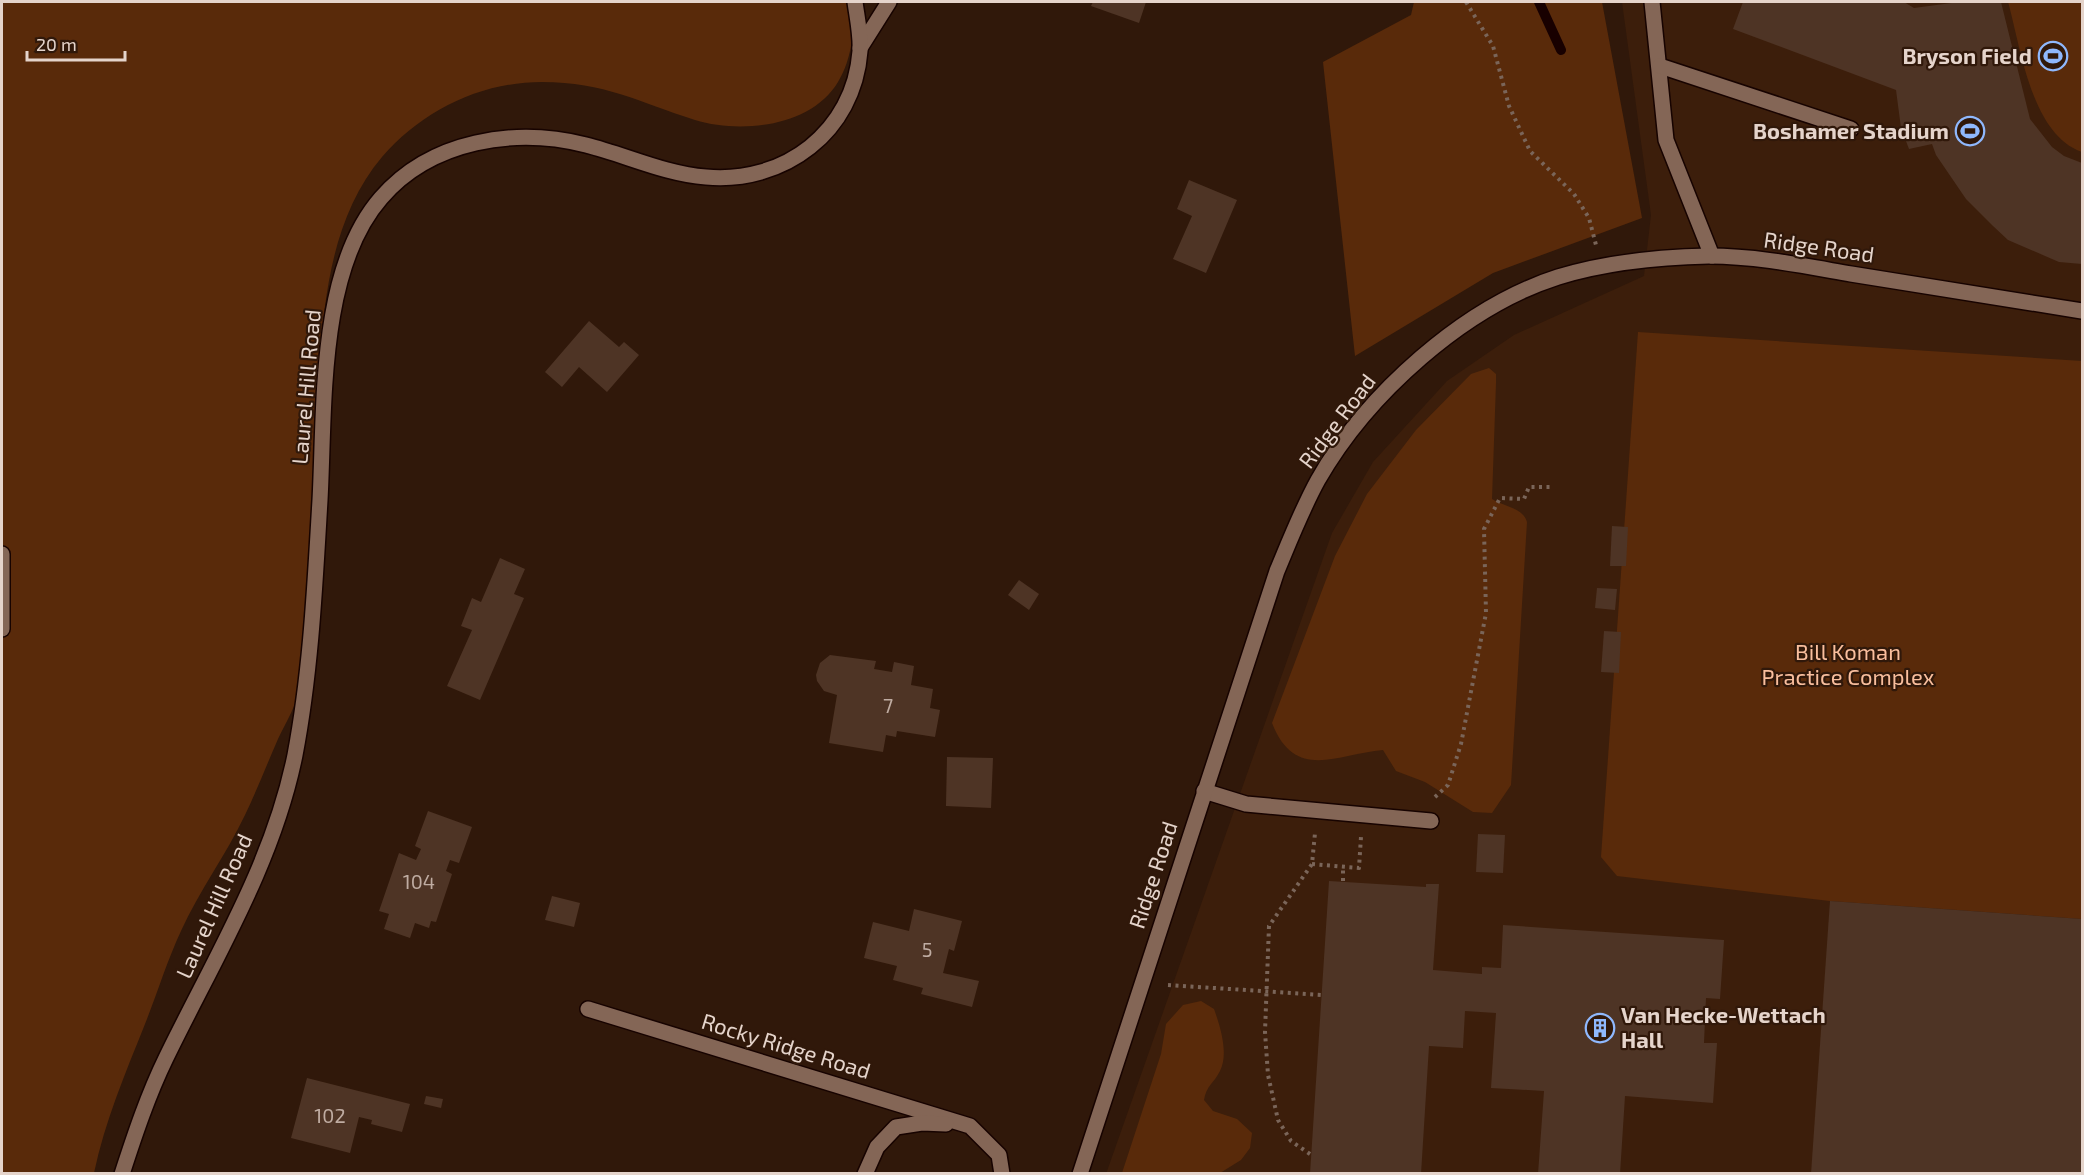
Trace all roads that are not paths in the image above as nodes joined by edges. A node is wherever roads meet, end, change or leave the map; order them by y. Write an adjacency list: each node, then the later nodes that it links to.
1 (855, 2): 4 (street, Laurel Hill Road)
2 (889, 2): 4 (street)
3 (1652, 2): 5 (street)
4 (860, 48): 15 (street, Laurel Hill Road)
5 (1660, 66): 6 (street); 7 (street)
6 (1851, 129)
7 (1712, 256): 8 (street, Ridge Road); 11 (street, Ridge Road)
8 (2082, 310)
9 (2, 554): 10 (street)
10 (2, 629)
11 (1204, 791): 12 (street); 18 (street, Ridge Road)
12 (1429, 820)
13 (588, 1009): 14 (street, Rocky Ridge Road)
14 (970, 1126): 16 (street); 17 (street, Rocky Ridge Road)
15 (122, 1173)
16 (864, 1173)
17 (1002, 1173)
18 (1080, 1173)

